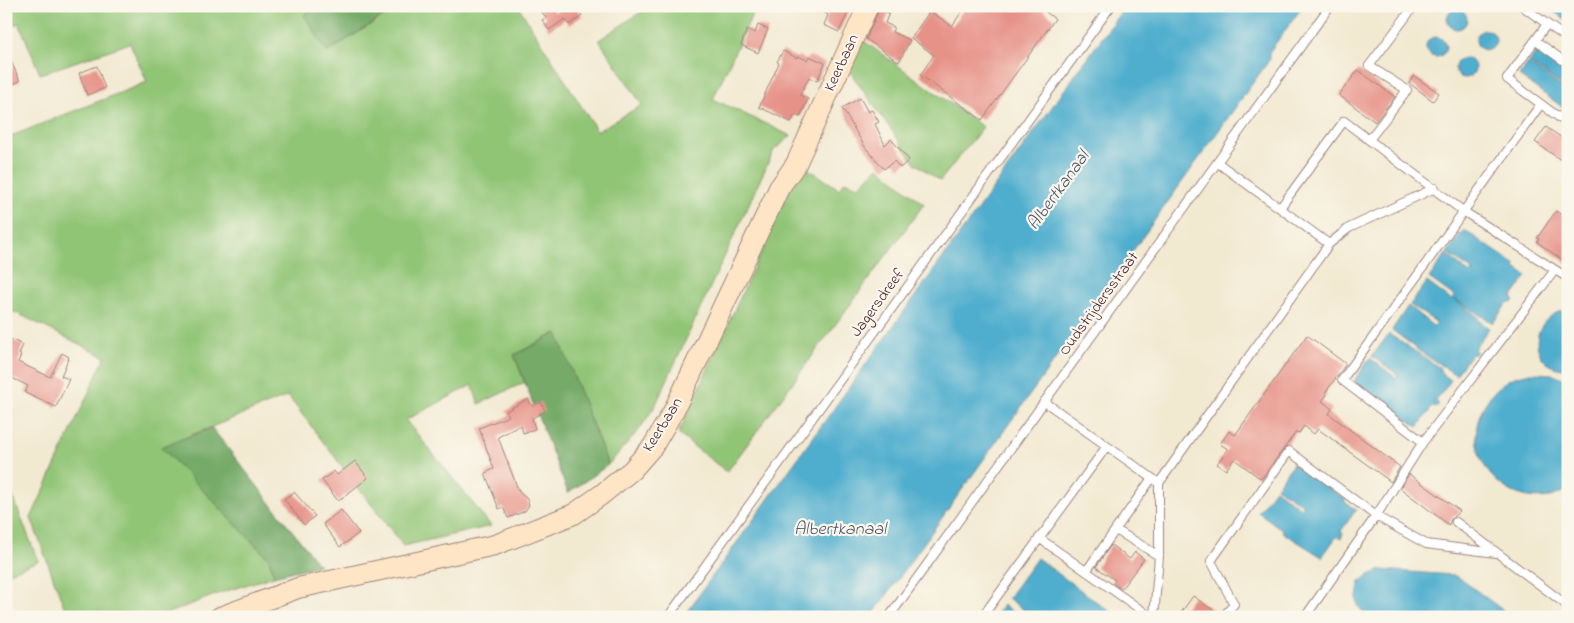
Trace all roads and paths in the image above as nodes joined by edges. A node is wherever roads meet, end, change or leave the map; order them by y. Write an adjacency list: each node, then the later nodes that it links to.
1 (868, 6): 33 (street, Keerbaan)
2 (1111, 6): 34 (lane, Jagersdreef)
3 (1330, 6): 13 (lane, Oudstrijdersstraat)
4 (1414, 6): 12 (lane)
5 (1522, 6): 6 (lane)
6 (1548, 24): 7 (lane); 8 (lane)
7 (1568, 39)
8 (1536, 41): 9 (lane); 10 (lane)
9 (1568, 64)
10 (1541, 104): 11 (lane); 16 (lane)
11 (1568, 124)
12 (1369, 140): 14 (lane); 15 (lane)
13 (1218, 163): 15 (lane); 20 (lane, Oudstrijdersstraat)
14 (1435, 188): 16 (lane); 17 (lane)
15 (1280, 208): 17 (lane)
16 (1463, 211): 18 (lane); 21 (lane)
17 (1329, 244): 24 (lane)
18 (1555, 270): 19 (lane); 21 (lane)
19 (1568, 278)
20 (1045, 402): 22 (lane); 35 (lane, Oudstrijdersstraat)
21 (1423, 442): 25 (lane)
22 (1107, 446): 23 (lane); 28 (lane)
23 (1152, 478): 24 (lane); 27 (lane)
24 (1159, 483): 30 (lane)
25 (1376, 516): 29 (lane); 38 (lane); 39 (lane)
26 (1456, 522): 29 (lane)
27 (1116, 530): 30 (lane); 31 (lane)
28 (1039, 538): 31 (lane); 36 (lane)
29 (1496, 553): 32 (lane)
30 (1159, 556): 37 (lane)
31 (1086, 570): 37 (lane)
32 (1568, 606)
33 (220, 617)
34 (668, 617)
35 (889, 617)
36 (982, 617)
37 (1153, 617)
38 (1224, 617)
39 (1305, 617)

